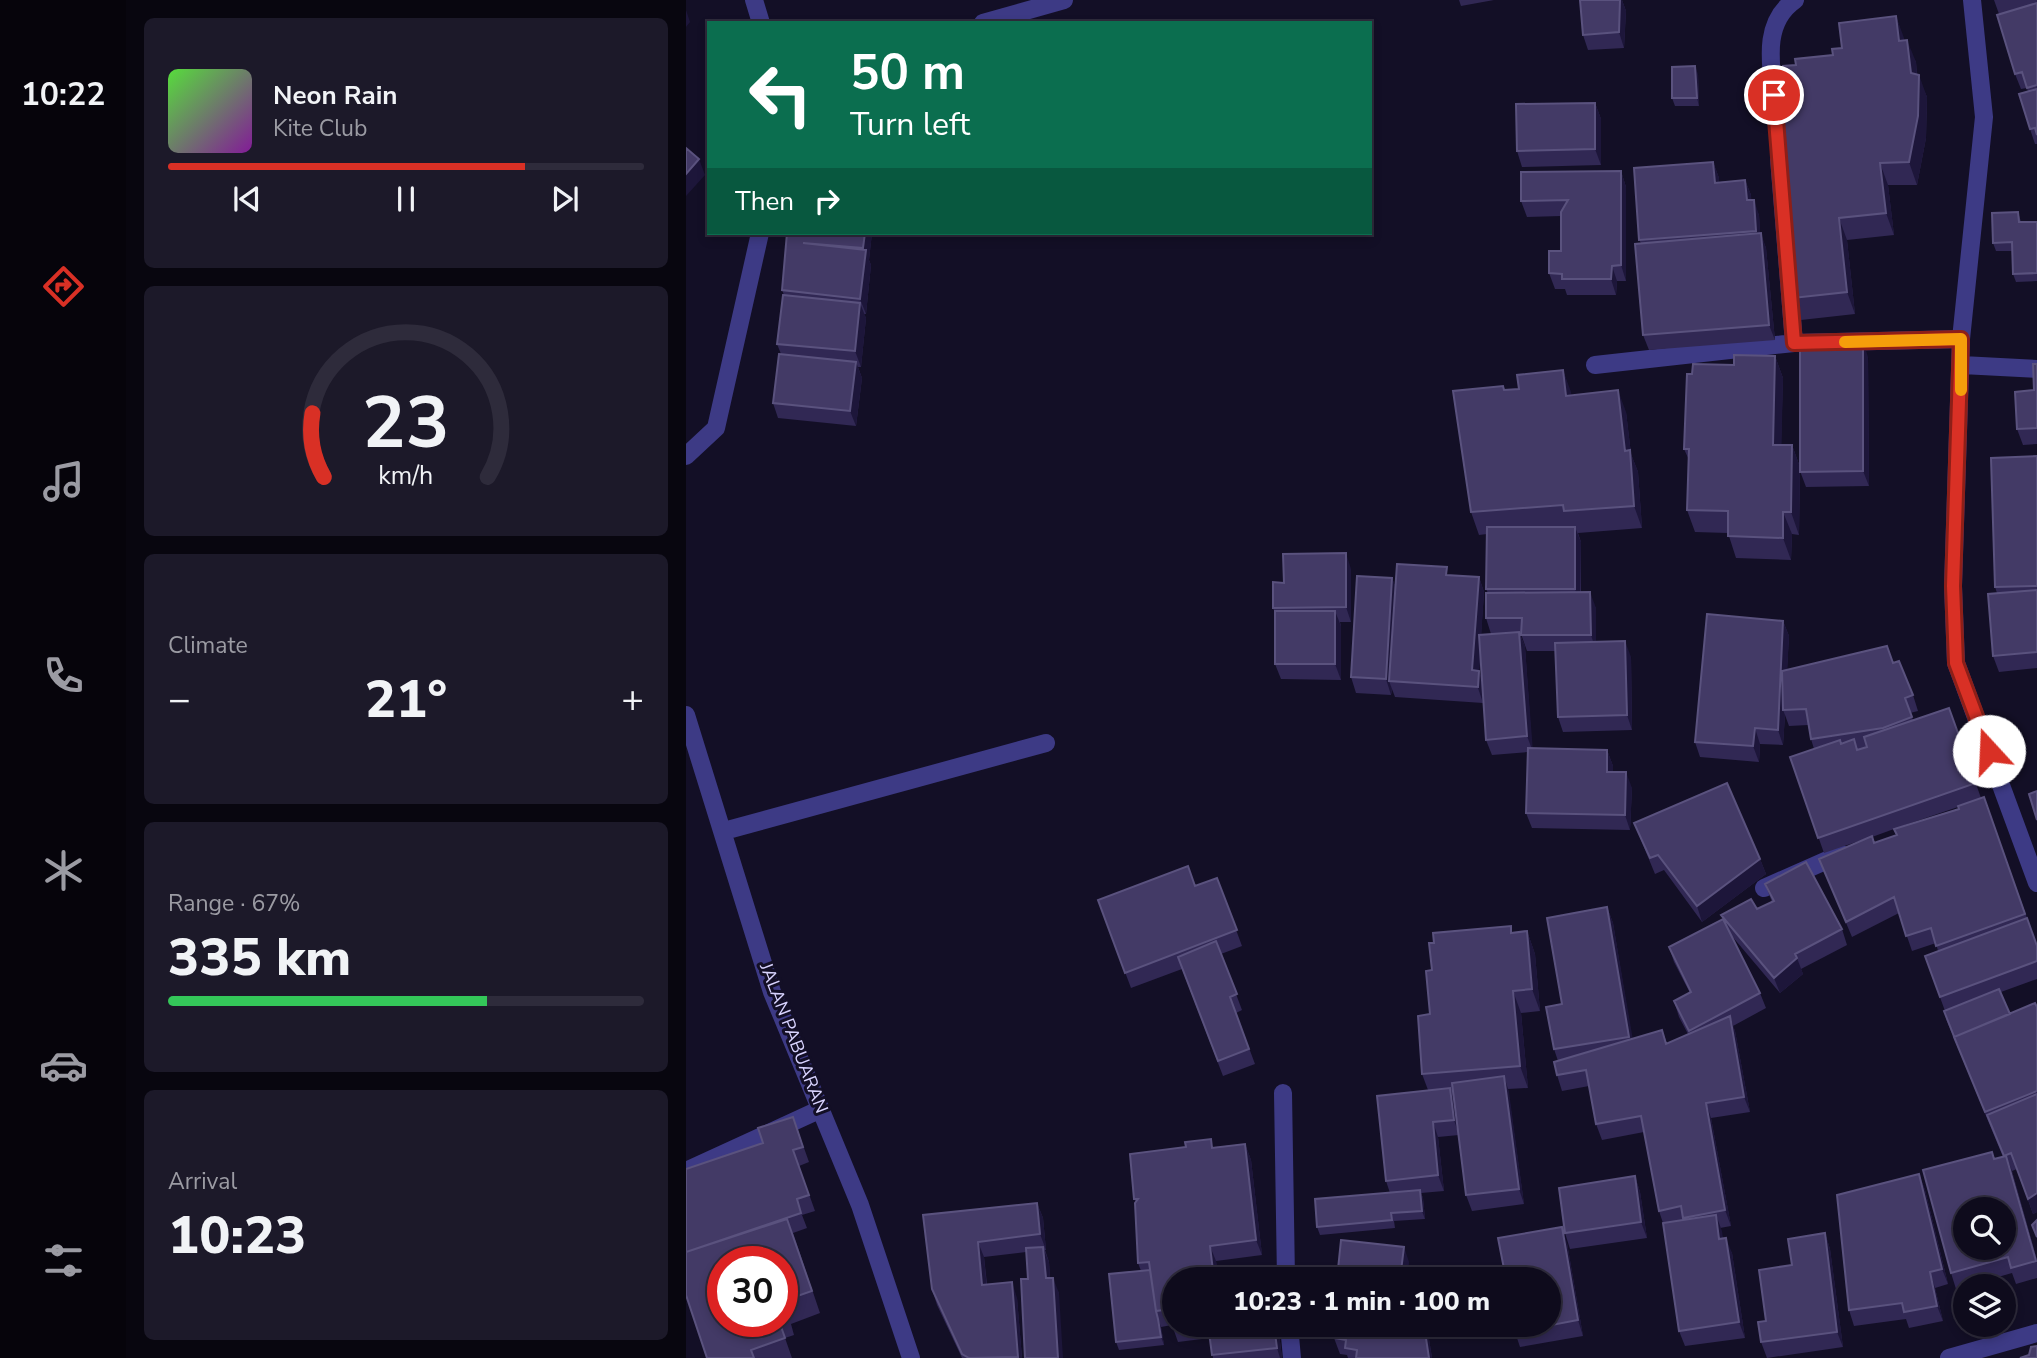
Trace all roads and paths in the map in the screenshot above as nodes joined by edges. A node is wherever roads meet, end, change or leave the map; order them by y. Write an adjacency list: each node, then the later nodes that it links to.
1 (754, 0): 5 (street)
2 (1064, 0): 6 (street)
3 (1795, 0): 9 (street)
4 (1972, 0): 8 (street)
5 (760, 21)
6 (990, 21)
7 (760, 235): 13 (street)
8 (1961, 339): 9 (street); 11 (street)
9 (1794, 343): 10 (street)
10 (1595, 365)
11 (1962, 365): 12 (street); 18 (street)
12 (2037, 369)
13 (686, 456)
14 (686, 715): 16 (street, JALAN PABUARAN)
15 (1046, 743): 16 (street)
16 (724, 831): 21 (street, JALAN PABUARAN)
17 (1856, 849): 19 (street)
18 (2037, 883)
19 (1764, 888)
20 (1283, 1093): 23 (street)
21 (821, 1109): 22 (street); 27 (street, JALAN PABUARAN)
22 (686, 1171)
23 (1286, 1267)
24 (2037, 1333): 26 (street)
25 (1290, 1337): 28 (street)
26 (1990, 1353): 29 (street)
27 (907, 1357)
28 (1292, 1358)
29 (1948, 1358)

